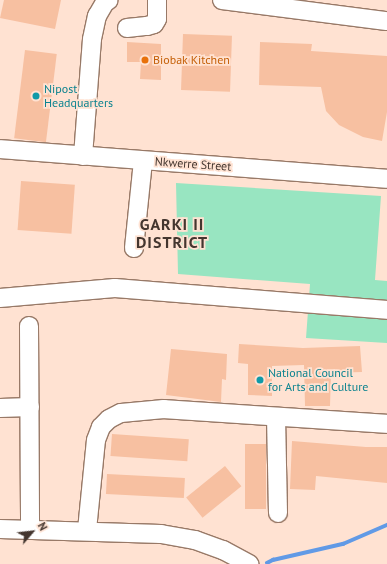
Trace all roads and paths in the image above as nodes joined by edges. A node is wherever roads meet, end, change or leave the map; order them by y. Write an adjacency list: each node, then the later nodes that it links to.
1 (109, 0): 7 (street)
2 (157, 0): 5 (street)
3 (222, 0): 4 (street)
4 (387, 22)
5 (127, 28)
6 (0, 149): 7 (street, Nkwerre Street)
7 (83, 156): 8 (street, Nkwerre Street)
8 (143, 161): 9 (street, Nkwerre Street); 10 (street)
9 (387, 179)
10 (134, 248)
11 (0, 298): 12 (street)
12 (387, 310)
13 (29, 326): 14 (street)
14 (30, 407): 15 (street); 20 (street)
15 (0, 408)
16 (276, 417): 17 (street); 18 (street); 21 (street)
17 (387, 424)
18 (278, 513)
19 (0, 528): 20 (street)
20 (30, 529): 21 (street)
21 (87, 530): 22 (street)
22 (249, 564)

